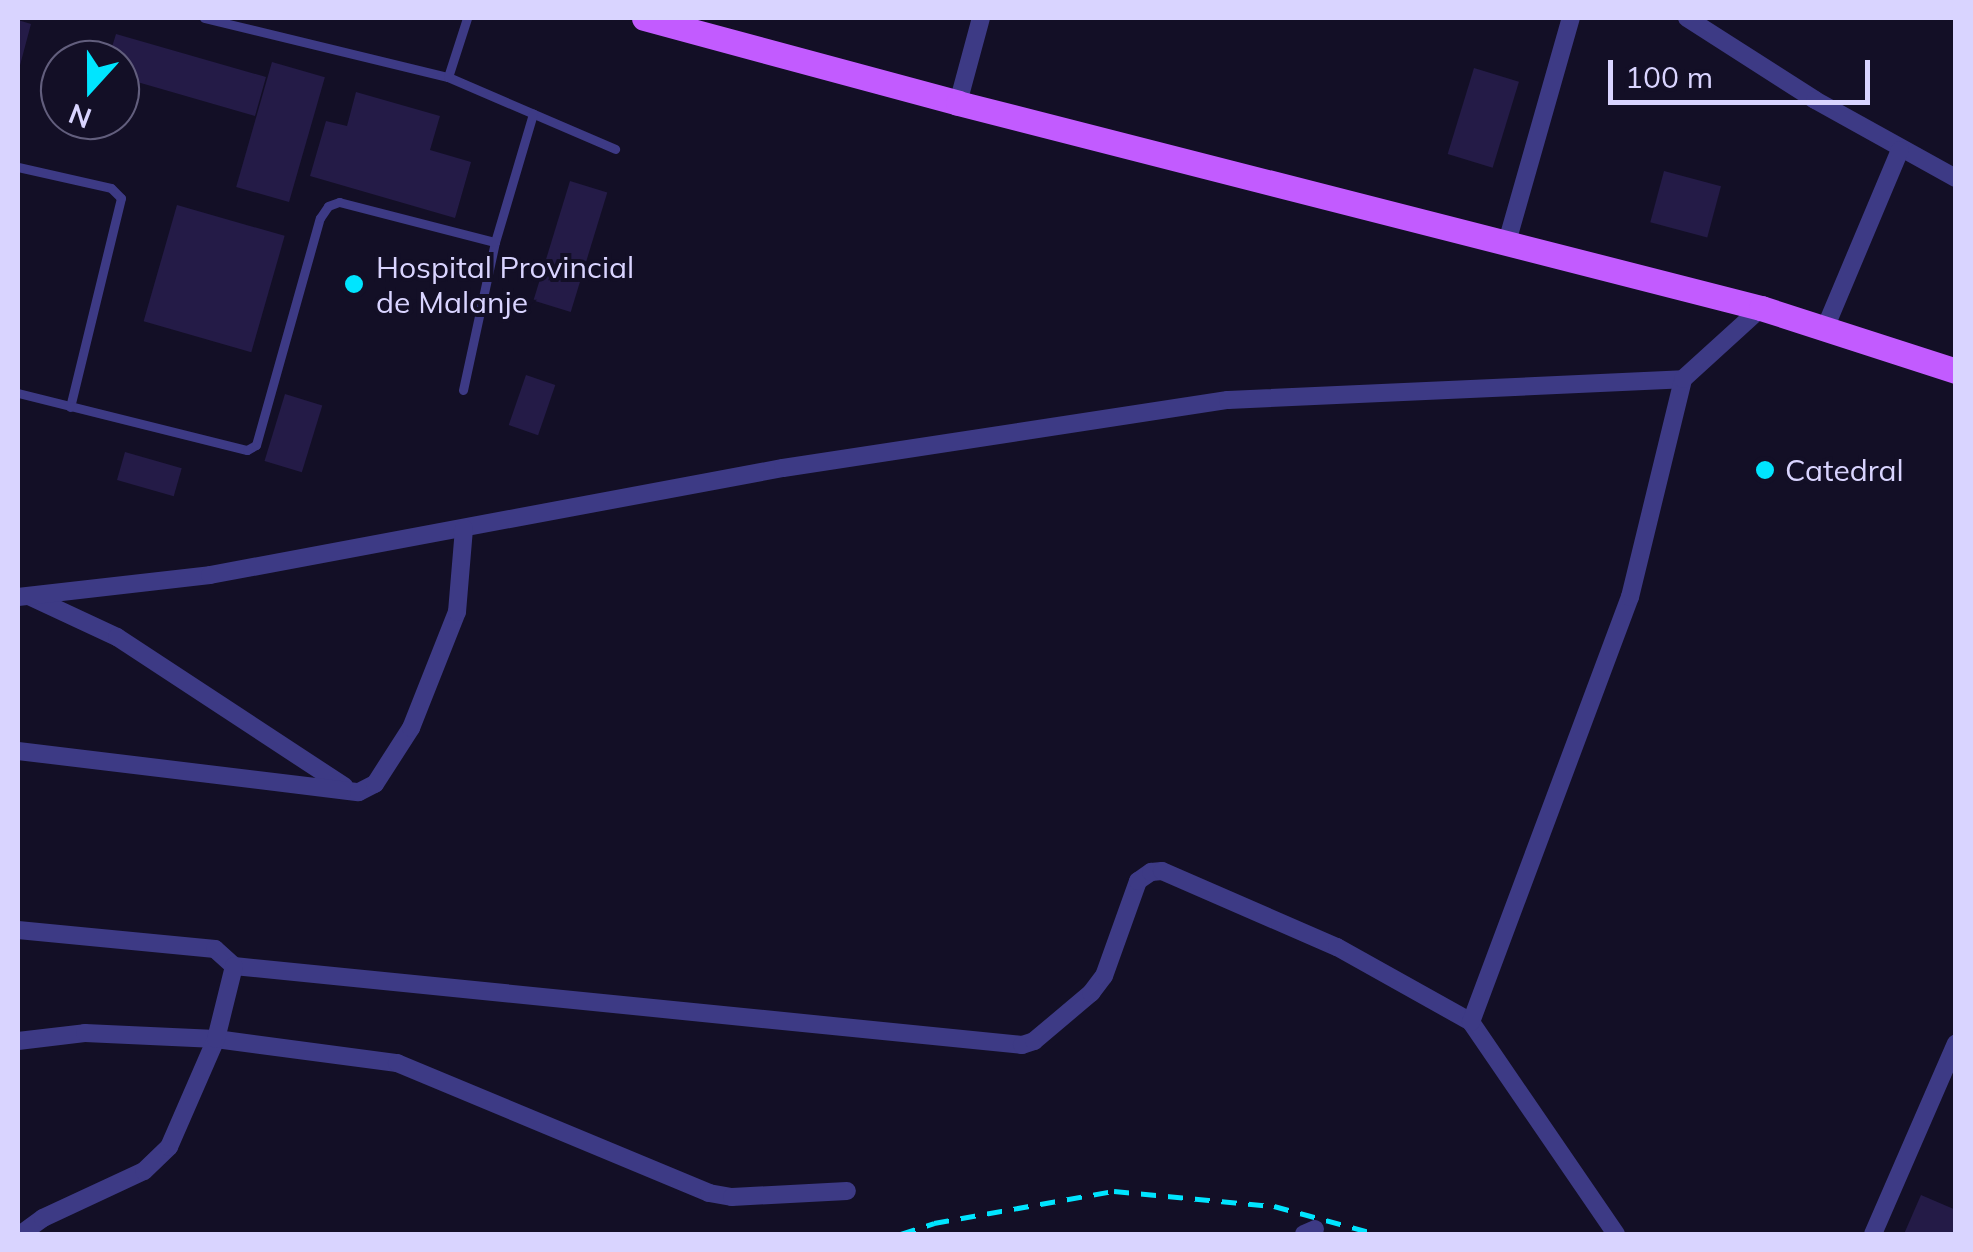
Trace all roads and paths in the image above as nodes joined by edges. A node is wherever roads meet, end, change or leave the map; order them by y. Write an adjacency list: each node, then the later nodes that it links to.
1 (204, 18): 7 (lane)
2 (467, 18): 7 (lane)
3 (644, 18): 8 (main road)
4 (981, 18): 8 (street)
5 (1571, 18): 15 (street)
6 (1687, 18): 11 (street)
7 (448, 76): 9 (lane)
8 (958, 103): 15 (main road)
9 (534, 114): 10 (lane); 14 (lane)
10 (615, 149)
11 (1900, 150): 13 (street); 17 (street)
12 (18, 167): 22 (lane)
13 (1956, 178)
14 (496, 242): 20 (lane); 22 (lane)
15 (1507, 242): 16 (main road)
16 (1761, 308): 17 (main road); 19 (street)
17 (1826, 326): 18 (main road)
18 (1956, 372)
19 (1684, 379): 23 (street); 29 (street)
20 (463, 390)
21 (18, 393): 22 (lane)
22 (70, 407)
23 (464, 528): 24 (street); 26 (street)
24 (21, 593): 26 (street)
25 (18, 751): 26 (street)
26 (346, 788)
27 (18, 930): 28 (street)
28 (234, 966): 29 (street); 30 (street)
29 (1471, 1022): 35 (street)
30 (216, 1040): 31 (street); 33 (street); 34 (street)
31 (18, 1041)
32 (1956, 1043): 36 (street)
33 (848, 1191)
34 (22, 1234)
35 (1616, 1234)
36 (1873, 1234)

